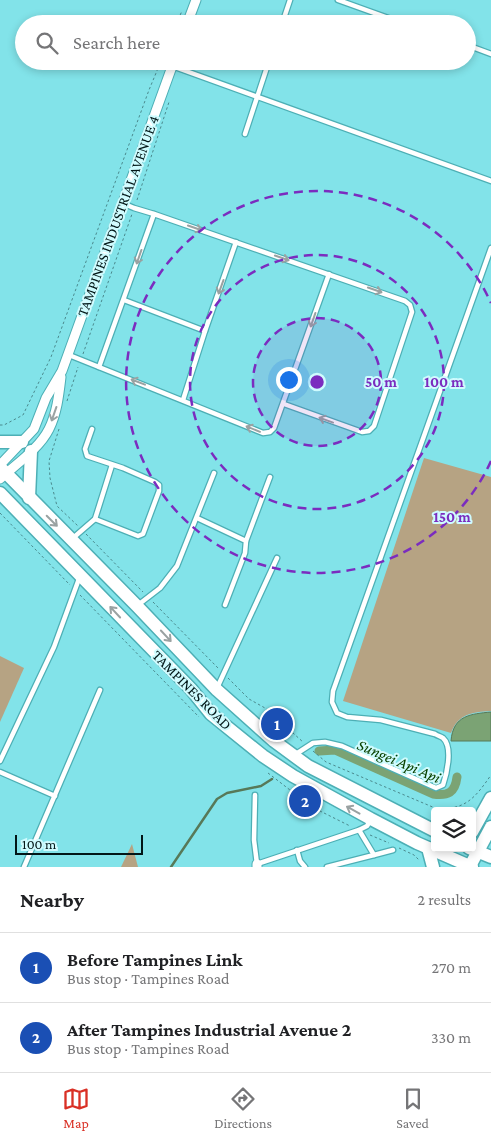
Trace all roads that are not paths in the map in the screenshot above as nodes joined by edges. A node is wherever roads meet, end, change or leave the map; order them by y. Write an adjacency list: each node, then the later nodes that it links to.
1 (196, 0): 5 (street)
2 (290, 0): 6 (lane)
3 (338, 0): 4 (lane)
4 (344, 1): 7 (lane)
5 (190, 15)
6 (285, 15)
7 (381, 15)
8 (476, 48): 9 (lane)
9 (491, 54)
10 (171, 70): 16 (street, TAMPINES INDUSTRIAL AVENUE 4)
11 (189, 70): 13 (lane)
12 (266, 70): 13 (lane)
13 (257, 96): 14 (lane); 15 (lane)
14 (244, 134)
15 (491, 181)
16 (122, 203): 17 (lane); 23 (street, TAMPINES INDUSTRIAL AVENUE 4)
17 (154, 214): 18 (lane, one-way to 18); 21 (lane, one-way to 21)
18 (236, 242): 20 (lane, one-way to 20); 22 (lane, one-way to 22)
19 (491, 248): 48 (lane)
20 (329, 274): 27 (lane, one-way to 27); 27 (lane, one-way to 27)
21 (124, 300): 22 (lane); 24 (lane)
22 (205, 331): 26 (lane)
23 (69, 355): 24 (lane); 25 (street, TAMPINES INDUSTRIAL AVENUE 4)
24 (100, 367): 26 (lane, one-way to 24)
25 (62, 371): 30 (street, TAMPINES INDUSTRIAL AVENUE 4); 31 (street, TAMPINES INDUSTRIAL AVENUE 4, one-way to 31)
26 (183, 400): 27 (lane, one-way to 26)
27 (284, 404)
28 (92, 430): 32 (lane)
29 (0, 442): 30 (main road)
30 (22, 442): 33 (street, TAMPINES INDUSTRIAL AVENUE 4)
31 (31, 452): 33 (street, TAMPINES INDUSTRIAL AVENUE 4); 37 (main road)
32 (112, 465): 38 (lane); 38 (lane)
33 (2, 471): 37 (main road, TAMPINES ROAD)
34 (214, 473): 39 (lane)
35 (270, 477): 41 (lane)
36 (0, 493): 43 (main road, TAMPINES ROAD)
37 (30, 498): 40 (main road, TAMPINES ROAD, one-way to 40)
38 (95, 518): 40 (lane)
39 (198, 518): 41 (lane); 45 (lane)
40 (71, 540): 45 (main road, TAMPINES ROAD)
41 (246, 541): 44 (lane)
42 (277, 558): 47 (lane)
43 (80, 575): 49 (lane); 55 (main road, TAMPINES ROAD, one-way to 43)
44 (224, 605)
45 (137, 606): 47 (main road, TAMPINES ROAD, one-way to 47)
46 (100, 690): 52 (lane)
47 (217, 690): 48 (main road, TAMPINES ROAD)
48 (292, 756): 56 (main road, TAMPINES ROAD)
49 (0, 760)
50 (0, 772): 52 (lane)
51 (255, 795): 71 (lane)
52 (54, 796): 72 (lane)
53 (491, 798): 54 (main road)
54 (477, 817)
55 (371, 819): 60 (lane); 62 (main road, TAMPINES ROAD)
56 (417, 822): 57 (main road); 59 (main road, TAMPINES ROAD)
57 (431, 823)
58 (491, 827): 61 (main road)
59 (431, 829)
60 (359, 830): 63 (lane); 68 (lane)
61 (476, 846)
62 (428, 848): 70 (main road, TAMPINES ROAD); 75 (main road)
63 (297, 850): 71 (lane); 73 (lane)
64 (393, 850): 68 (lane)
65 (476, 851): 69 (main road)
66 (461, 852): 70 (main road)
67 (473, 852): 76 (main road)
68 (374, 855): 74 (lane)
69 (491, 857)
70 (455, 864): 76 (main road, TAMPINES ROAD)
71 (257, 865)
72 (24, 867)
73 (305, 867)
74 (327, 867)
75 (433, 867)
76 (471, 867)

